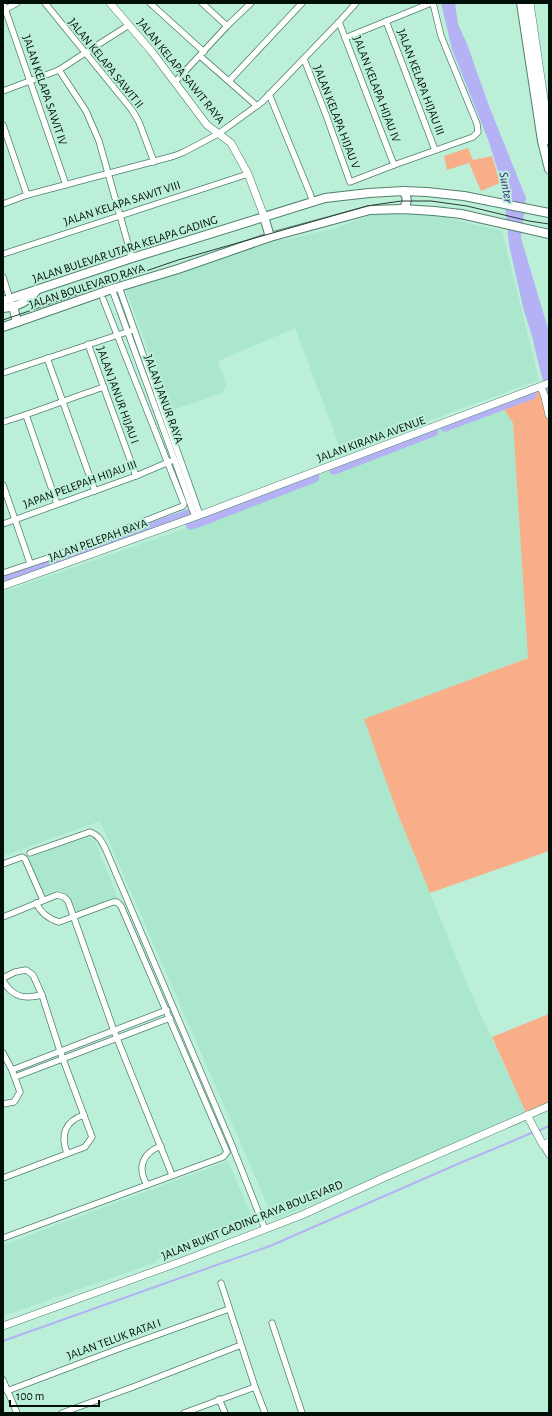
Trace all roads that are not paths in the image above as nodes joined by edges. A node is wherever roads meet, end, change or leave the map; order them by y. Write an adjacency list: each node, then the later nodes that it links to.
1 (4, 3): 13 (street, JALAN KELAPA SAWIT IV)
2 (17, 3): 13 (street)
3 (45, 3): 19 (street, JALAN KELAPA SAWIT II)
4 (110, 3): 16 (street, JALAN KELAPA SAWIT RAYA)
5 (150, 3): 20 (street)
6 (202, 3): 17 (street)
7 (251, 3): 17 (street)
8 (302, 3): 23 (street)
9 (356, 3): 15 (street)
10 (432, 3): 14 (street); 32 (street)
11 (521, 3): 35 (main road)
12 (529, 3): 31 (highway)
13 (6, 9): 24 (street, JALAN KELAPA SAWIT IV)
14 (386, 21): 18 (street); 32 (street, JALAN KELAPA HIJAU III)
15 (340, 22): 18 (street, JALAN KELAPA HIJAU IV); 21 (street)
16 (129, 25): 19 (street); 25 (street, JALAN KELAPA SAWIT RAYA)
17 (227, 26): 20 (street)
18 (345, 38): 34 (street, JALAN KELAPA HIJAU IV)
19 (85, 52): 22 (street); 33 (street, JALAN KELAPA SAWIT II)
20 (202, 54): 23 (street); 25 (street)
21 (304, 59): 27 (street); 34 (street, JALAN KELAPA HIJAU V)
22 (59, 70): 24 (street); 36 (street)
23 (229, 81): 28 (street)
24 (31, 82): 26 (street); 38 (street, JALAN KELAPA SAWIT IV)
25 (175, 82): 30 (street, JALAN KELAPA SAWIT RAYA)
26 (3, 91)
27 (269, 94): 28 (street); 41 (street)
28 (258, 106): 30 (street)
29 (3, 125): 40 (street)
30 (218, 134): 33 (street); 37 (street, JALAN KELAPA SAWIT RAYA)
31 (549, 140)
32 (435, 150): 34 (street)
33 (154, 162): 36 (street)
34 (394, 165)
35 (549, 169)
36 (108, 174): 38 (street); 45 (street)
37 (248, 174): 45 (street, JALAN KELAPA SAWIT VIII); 46 (street, JALAN KELAPA SAWIT RAYA)
38 (66, 185): 40 (street)
39 (403, 191): 41 (main road, JALAN BULEVAR UTARA KELAPA GADING); 43 (main road); 44 (main road, JALAN BULEVAR UTARA KELAPA GADING)
40 (27, 195): 42 (street)
41 (312, 202): 46 (main road, JALAN BULEVAR UTARA KELAPA GADING)
42 (3, 204)
43 (403, 209): 47 (main road); 48 (main road)
44 (549, 213)
45 (120, 215): 49 (street, JALAN KELAPA SAWIT VIII); 50 (street)
46 (265, 218): 48 (main road); 50 (main road, JALAN BULEVAR UTARA KELAPA GADING)
47 (549, 234)
48 (270, 237): 52 (main road, JALAN BOULEVARD RAYA)
49 (3, 254)
50 (132, 258): 54 (main road, JALAN BULEVAR UTARA KELAPA GADING)
51 (3, 276): 54 (street)
52 (115, 288): 56 (main road, JALAN BOULEVARD RAYA); 58 (street, JALAN JANUR RAYA); 59 (street, JALAN JANUR RAYA)
53 (104, 299): 60 (street)
54 (9, 302): 55 (main road, JALAN BULEVAR UTARA KELAPA GADING); 56 (main road)
55 (3, 308)
56 (17, 322): 57 (main road, JALAN BOULEVARD RAYA)
57 (3, 327)
58 (133, 330): 59 (street); 70 (street, JALAN JANUR RAYA)
59 (127, 332): 60 (street); 70 (street, JALAN JANUR RAYA)
60 (117, 334): 61 (street); 71 (street)
61 (88, 344): 62 (street); 65 (street, JALAN JANUR HIJAU I)
62 (47, 358): 63 (street); 66 (street)
63 (3, 373)
64 (545, 385): 67 (street); 76 (street, JALAN KIRANA AVENUE)
65 (104, 387): 66 (street); 72 (street, JALAN JANUR HIJAU I)
66 (62, 401): 68 (street); 74 (street)
67 (549, 414)
68 (26, 415): 69 (street); 75 (street)
69 (3, 422)
70 (178, 461): 71 (street, JAPAN PELEPAH HIJAU III); 76 (street, JALAN JANUR RAYA)
71 (167, 464): 72 (street, JAPAN PELEPAH HIJAU III); 79 (street, JALAN PELEPAH RAYA)
72 (136, 476): 74 (street, JAPAN PELEPAH HIJAU III)
73 (3, 485): 77 (street)
74 (95, 491): 75 (street, JAPAN PELEPAH HIJAU III)
75 (57, 504): 77 (street, JAPAN PELEPAH HIJAU III)
76 (197, 516): 81 (street, JALAN PELEPAH RAYA)
77 (16, 519): 78 (street, JAPAN PELEPAH HIJAU III); 79 (street)
78 (3, 524)
79 (30, 563): 80 (street, JALAN PELEPAH RAYA)
80 (3, 573)
81 (3, 586)
82 (30, 853): 111 (street)
83 (3, 864): 84 (street)
84 (43, 900): 85 (street); 86 (street)
85 (36, 903): 86 (street); 87 (street)
86 (74, 916): 91 (street); 93 (street)
87 (3, 917)
88 (3, 978): 90 (street)
89 (3, 981): 90 (street)
90 (42, 995): 95 (street)
91 (167, 1010): 92 (street); 93 (street)
92 (170, 1018): 94 (street); 108 (street)
93 (114, 1031): 94 (street); 95 (street)
94 (117, 1038): 97 (street); 105 (street)
95 (60, 1051): 97 (street); 98 (street)
96 (3, 1053): 98 (street)
97 (63, 1058): 99 (street); 102 (street)
98 (12, 1070): 99 (street)
99 (15, 1077): 100 (street)
100 (3, 1104)
101 (549, 1106): 103 (street, JALAN BUKIT GADING RAYA BOULEVARD)
102 (84, 1115): 106 (street); 106 (street)
103 (529, 1119): 104 (street); 111 (street, JALAN BUKIT GADING RAYA BOULEVARD)
104 (544, 1142): 107 (street)
105 (161, 1146): 108 (street); 110 (street)
106 (68, 1153): 109 (street)
107 (549, 1155)
108 (172, 1175): 110 (street)
109 (3, 1178)
110 (147, 1185): 112 (street)
111 (265, 1229): 116 (street, JALAN BUKIT GADING RAYA BOULEVARD)
112 (3, 1238)
113 (221, 1283): 114 (street)
114 (229, 1309): 117 (street); 120 (street, JALAN TELUK RATAI I)
115 (272, 1323): 127 (street)
116 (3, 1326)
117 (241, 1345): 119 (street); 123 (street)
118 (3, 1380): 120 (street)
119 (255, 1387): 121 (street); 126 (street)
120 (7, 1391): 122 (street)
121 (219, 1399): 124 (street); 125 (street)
122 (17, 1413)
123 (62, 1413)
124 (184, 1413)
125 (224, 1413)
126 (265, 1413)
127 (302, 1413)

